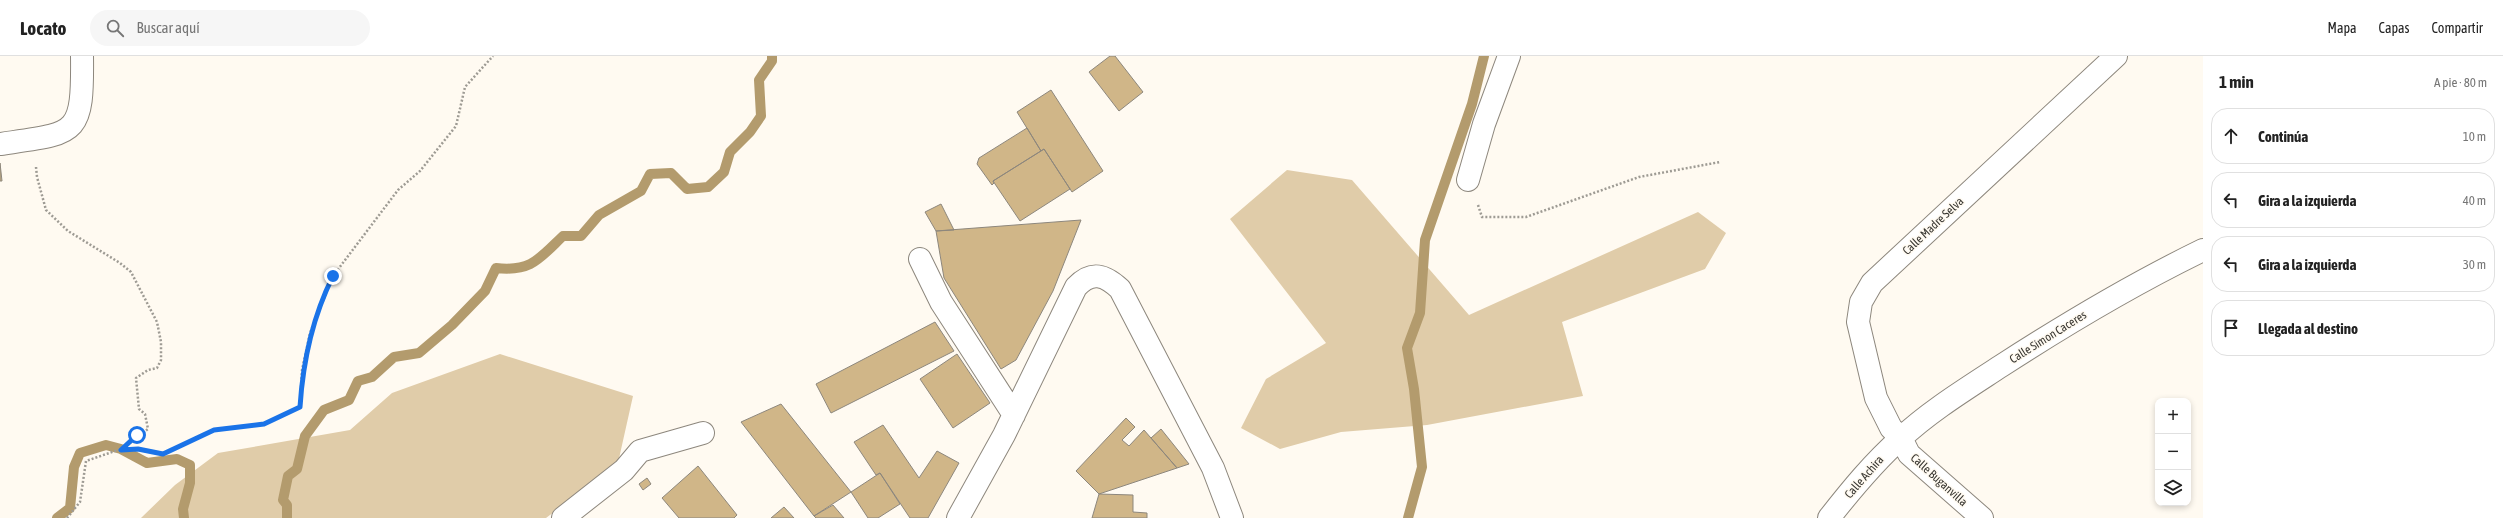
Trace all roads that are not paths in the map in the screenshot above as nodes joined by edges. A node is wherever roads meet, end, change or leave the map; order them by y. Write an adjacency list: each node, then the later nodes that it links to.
1 (82, 56): 4 (street)
2 (1508, 56): 5 (street)
3 (2116, 56): 10 (street, Calle Madre Selva)
4 (0, 144)
5 (1468, 180)
6 (2203, 250): 10 (street, Calle Simon Caceres)
7 (920, 259): 8 (street)
8 (1014, 415): 12 (street); 13 (street)
9 (703, 433): 11 (street)
10 (1901, 438): 14 (street, Calle Achira); 15 (street, Calle Buganvilla)
11 (563, 518)
12 (958, 518)
13 (1232, 518)
14 (1829, 518)
15 (1982, 518)

